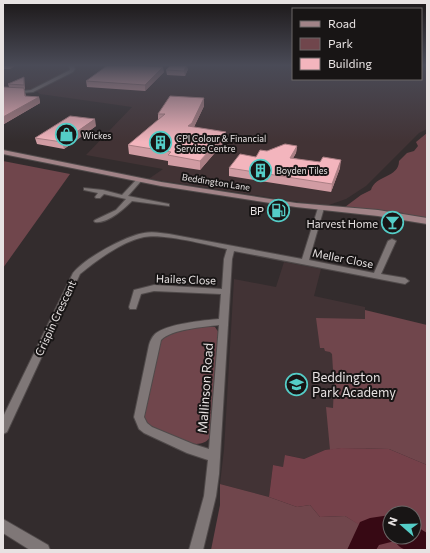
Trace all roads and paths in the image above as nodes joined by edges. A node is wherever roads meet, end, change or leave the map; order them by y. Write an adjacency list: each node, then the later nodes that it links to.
1 (11, 91): 2 (street)
2 (30, 91)
3 (3, 152): 4 (main road, Beddington Lane)
4 (139, 180): 8 (street); 10 (main road, Beddington Lane)
5 (86, 189): 6 (street)
6 (103, 192): 7 (street); 8 (street)
7 (98, 197)
8 (126, 198): 9 (street); 11 (street)
9 (167, 205)
10 (321, 208): 12 (main road, Beddington Lane); 15 (street)
11 (97, 221)
12 (427, 221)
13 (392, 240): 16 (street, Meller Close)
14 (231, 248): 15 (street, Crispin Crescent); 18 (street, Mallinson Road); 21 (street, Crispin Crescent)
15 (305, 261): 16 (street, Meller Close)
16 (376, 275): 17 (street, Meller Close)
17 (405, 281)
18 (226, 292): 19 (street, Hailes Close); 20 (street, Mallinson Road)
19 (133, 307)
20 (224, 322): 22 (street, Mallinson Road); 22 (street)
21 (3, 429)
22 (214, 456): 25 (street, Mallinson Road)
23 (3, 526): 24 (street)
24 (43, 550)
25 (196, 550)

